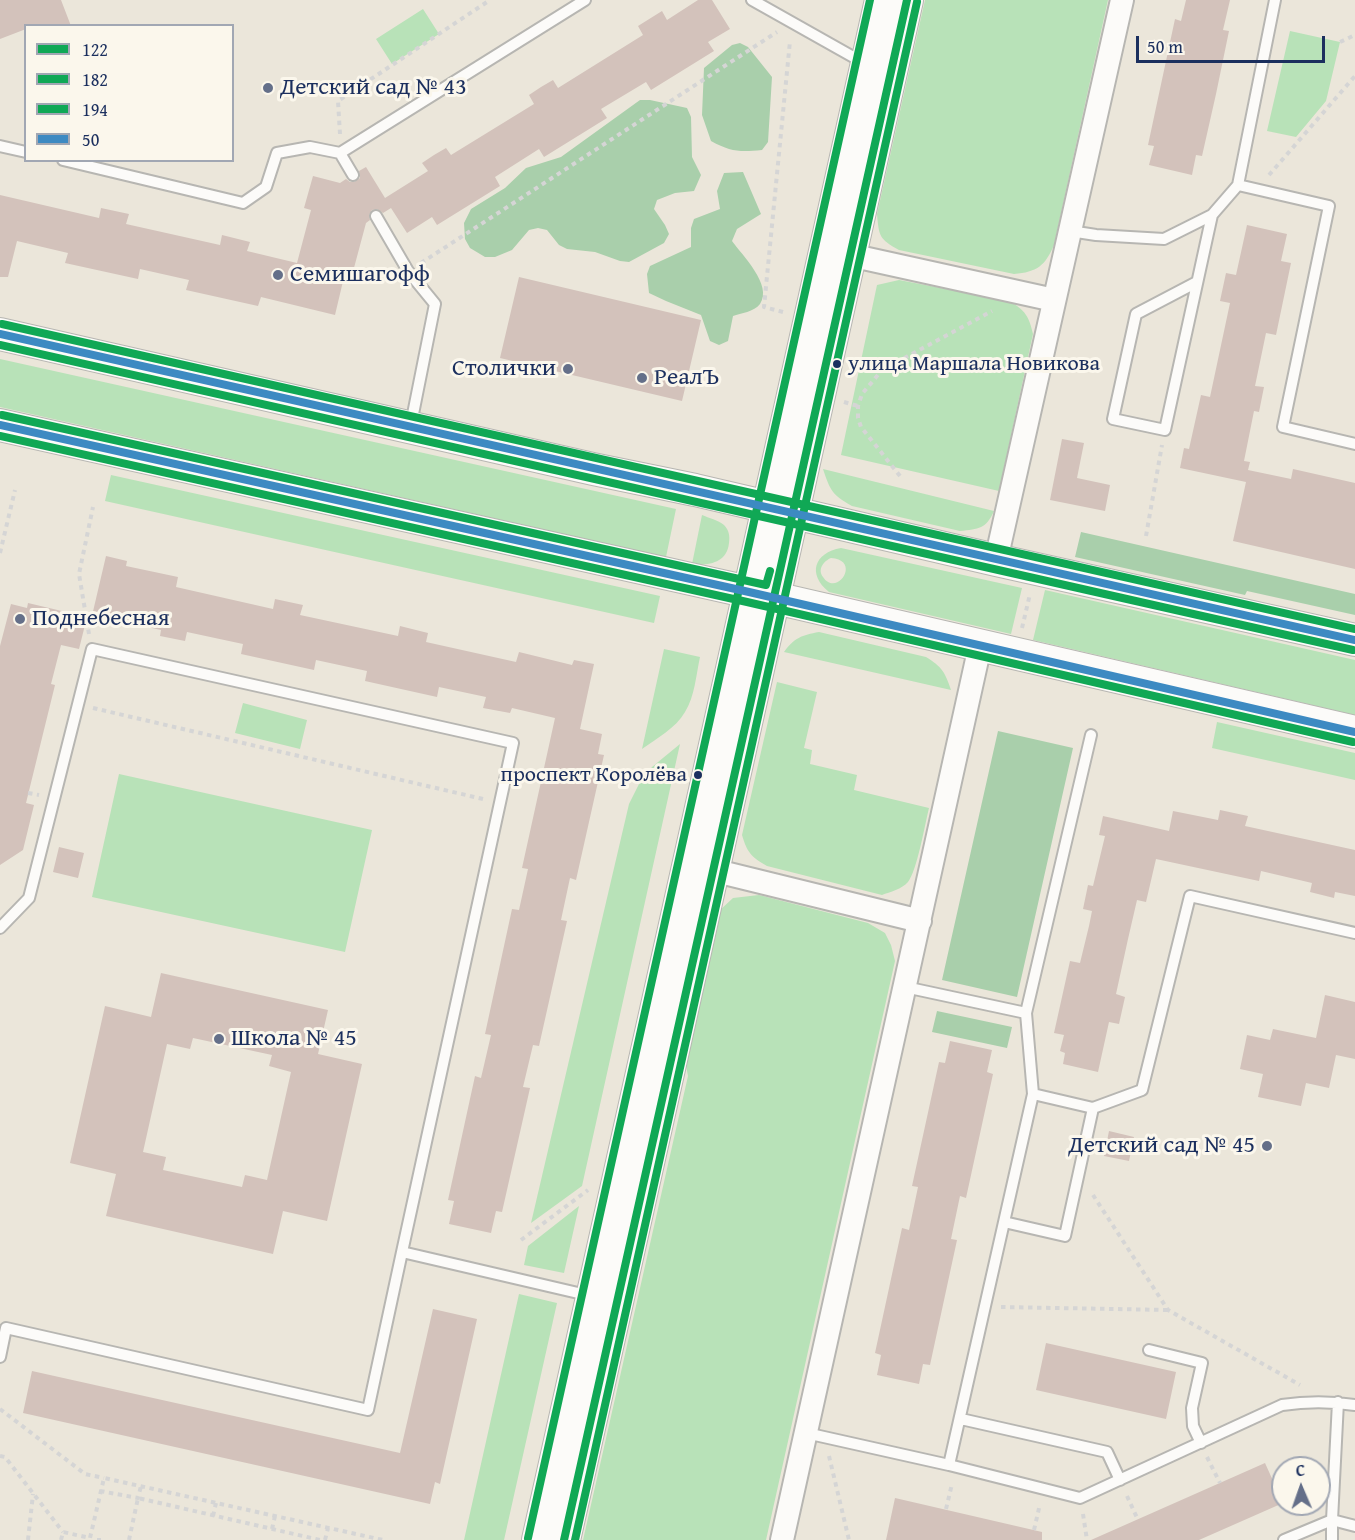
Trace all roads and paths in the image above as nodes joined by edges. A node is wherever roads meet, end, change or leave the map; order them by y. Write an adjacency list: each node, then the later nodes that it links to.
1 (490, 0): 15 (path)
2 (585, 0): 15 (lane)
3 (752, 0): 8 (lane)
4 (881, 0): 11 (street)
5 (907, 0): 11 (street)
6 (1122, 0): 22 (street)
7 (1275, 0): 18 (lane)
8 (792, 23): 11 (lane); 24 (path); 28 (path)
9 (1355, 35): 10 (path)
10 (1340, 42)
11 (879, 67): 23 (street)
12 (1355, 76): 19 (path)
13 (0, 146): 14 (lane)
14 (24, 152)
15 (340, 153): 16 (lane); 17 (lane)
16 (71, 162)
17 (353, 175)
18 (1238, 185): 19 (lane); 20 (lane)
19 (1256, 189): 35 (lane)
20 (1212, 215): 22 (lane); 25 (lane)
21 (376, 216): 24 (lane)
22 (1070, 231): 27 (street)
23 (838, 253): 26 (street); 39 (street)
24 (408, 271): 33 (lane)
25 (1197, 282): 34 (lane); 34 (lane)
26 (1013, 291): 27 (street); 31 (path)
27 (1054, 300): 42 (street)
28 (787, 313)
29 (0, 334): 33 (street)
30 (844, 402): 31 (path)
31 (858, 406): 36 (path)
32 (0, 425): 44 (street)
33 (411, 427): 39 (street)
34 (1165, 430): 40 (path)
35 (1355, 444)
36 (900, 476)
37 (15, 490): 41 (path)
38 (93, 507): 48 (path)
39 (781, 510): 42 (street); 44 (street)
40 (1146, 536)
41 (0, 554)
42 (996, 560): 46 (street)
43 (1032, 587): 45 (path)
44 (762, 595): 47 (street); 53 (street)
45 (1020, 637)
46 (1355, 640)
47 (980, 646): 50 (street); 54 (street)
48 (92, 649): 49 (lane); 52 (lane)
49 (78, 705): 52 (path); 55 (lane)
50 (1355, 732)
51 (1091, 735): 58 (lane)
52 (500, 802): 65 (lane)
53 (701, 868): 54 (street); 66 (street)
54 (920, 921): 57 (street)
55 (0, 928)
56 (1355, 933): 60 (lane)
57 (905, 987): 58 (lane); 76 (street)
58 (1026, 1013): 59 (lane)
59 (1033, 1094): 60 (lane); 63 (lane)
60 (1093, 1108): 61 (lane)
61 (1079, 1173): 63 (lane); 68 (path)
62 (593, 1186): 64 (path)
63 (1004, 1222): 67 (lane)
64 (522, 1240)
65 (402, 1252): 66 (lane); 70 (lane)
66 (605, 1300): 109 (street); 110 (street)
67 (986, 1307): 68 (path); 75 (lane)
68 (1168, 1310): 71 (path)
69 (1149, 1350): 77 (lane)
70 (0, 1357)
71 (1307, 1401): 72 (lane); 77 (lane)
72 (1338, 1402): 73 (lane); 95 (lane)
73 (1355, 1405)
74 (0, 1409): 81 (path)
75 (961, 1419): 80 (lane); 82 (lane)
76 (806, 1433): 80 (lane); 111 (street)
77 (1201, 1443): 82 (lane); 83 (path)
78 (0, 1455): 87 (path)
79 (829, 1455): 112 (path)
80 (953, 1466): 85 (lane); 91 (path)
81 (104, 1478): 84 (path); 86 (path)
82 (1120, 1480): 89 (lane); 94 (path)
83 (1220, 1483)
84 (141, 1486): 88 (path); 90 (path)
85 (1044, 1489): 89 (lane); 99 (path)
86 (100, 1491): 88 (path); 101 (path)
87 (33, 1494): 100 (path); 102 (path)
88 (138, 1498): 92 (path); 105 (path)
89 (1080, 1498): 113 (path)
90 (216, 1503): 92 (path); 93 (path)
91 (946, 1509)
92 (213, 1516): 98 (path)
93 (275, 1516): 97 (path); 98 (path)
94 (1138, 1520)
95 (1332, 1520): 96 (lane); 114 (lane); 115 (lane)
96 (1355, 1526)
97 (328, 1528): 107 (path); 108 (path)
98 (272, 1529): 106 (path)
99 (1034, 1530)
100 (63, 1532): 101 (path); 103 (path)
101 (90, 1538): 104 (path)
102 (28, 1540)
103 (61, 1540)
104 (98, 1540)
105 (129, 1540)
106 (320, 1540)
107 (326, 1540)
108 (383, 1540)
109 (538, 1540)
110 (564, 1540)
111 (782, 1540)
112 (849, 1540)
113 (1087, 1540)
114 (1284, 1540)
115 (1332, 1540)

